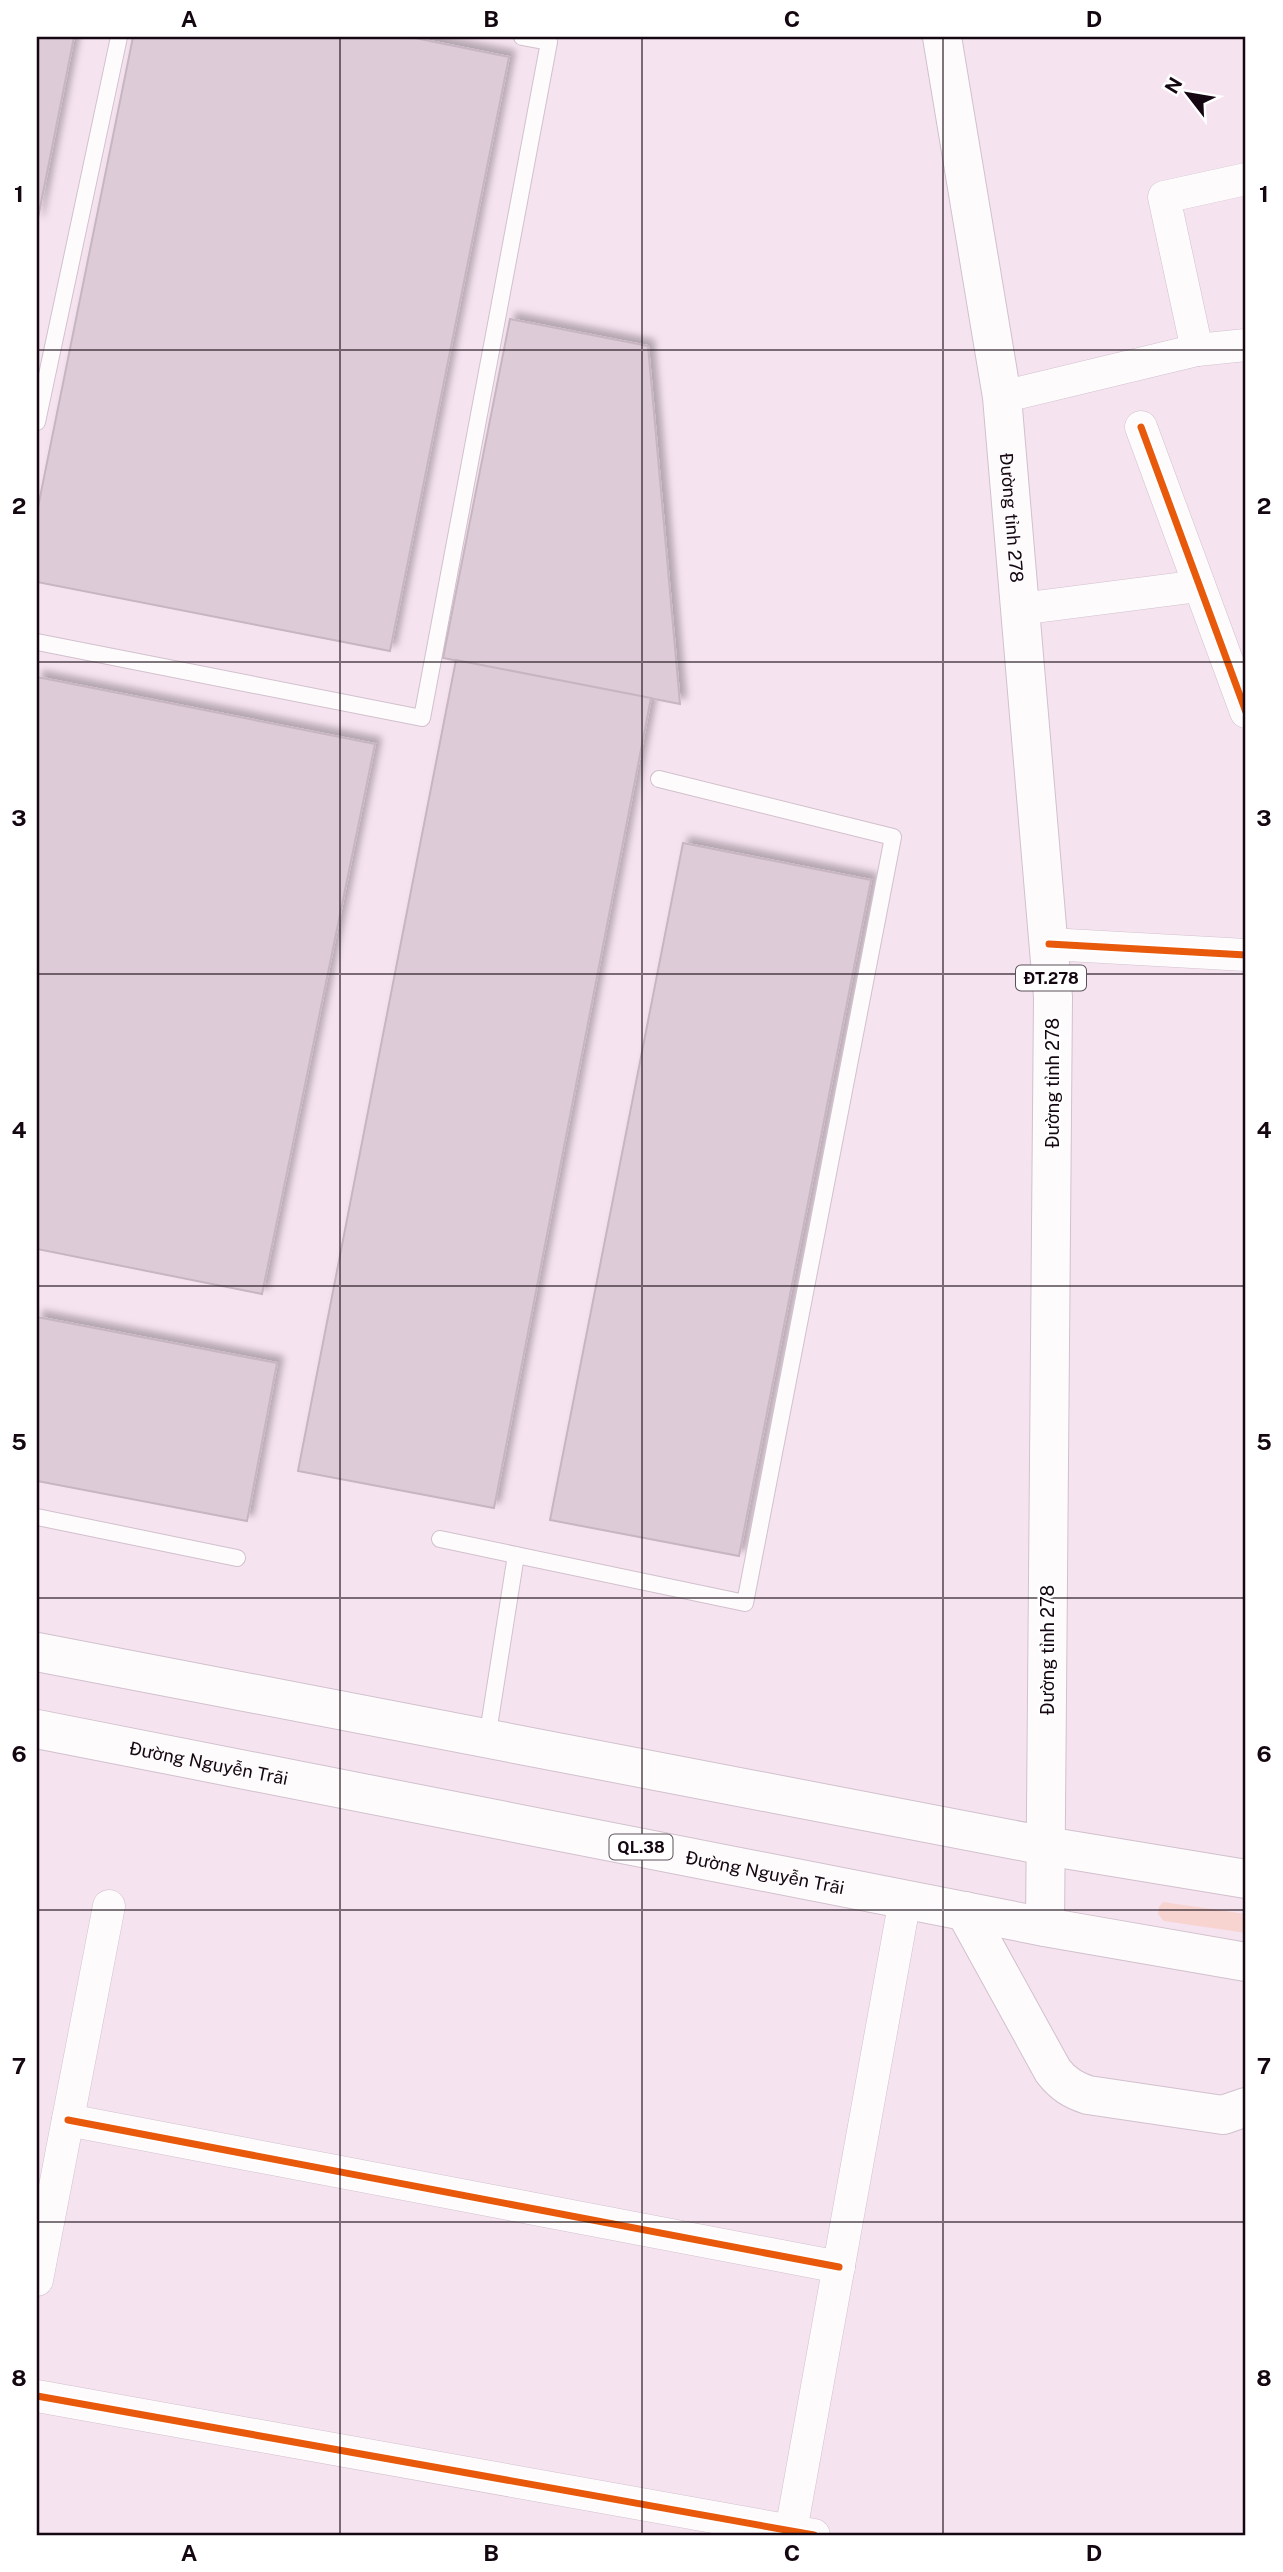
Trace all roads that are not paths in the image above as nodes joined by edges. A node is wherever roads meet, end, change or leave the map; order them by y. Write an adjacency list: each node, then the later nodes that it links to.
1 (119, 37): 8 (lane)
2 (522, 37): 12 (lane)
3 (942, 37): 7 (main road, Đường tỉnh 278 / ĐT.278)
4 (1246, 178): 6 (street)
5 (1246, 345): 6 (street)
6 (1197, 350): 7 (street)
7 (1002, 397): 11 (main road, Đường tỉnh 278 / ĐT.278)
8 (37, 422)
9 (1141, 427): 10 (street)
10 (1199, 586): 11 (street); 13 (street)
11 (1020, 608): 15 (main road, Đường tỉnh 278 / ĐT.278)
12 (37, 642)
13 (1246, 712)
14 (659, 779): 19 (lane)
15 (1049, 944): 16 (street); 24 (main road, Đường tỉnh 278 / ĐT.278)
16 (1246, 955)
17 (37, 1517): 20 (lane)
18 (440, 1539): 19 (lane)
19 (516, 1555): 23 (lane)
20 (237, 1558)
21 (37, 1652): 23 (main road)
22 (37, 1729): 26 (main road, Đường Nguyễn Trãi / QL.38)
23 (487, 1738): 24 (main road)
24 (1046, 1846): 25 (main road); 29 (main road, Đường tỉnh 278 / ĐT.278)
25 (1246, 1879)
26 (905, 1899): 28 (main road, Đường Nguyễn Trãi / QL.38); 33 (street)
27 (109, 1906): 32 (street)
28 (965, 1911): 29 (main road, Đường Nguyễn Trãi / QL.38); 31 (main road)
29 (1045, 1927): 30 (main road, Đường Nguyễn Trãi / QL.38)
30 (1246, 1962)
31 (1246, 2107)
32 (68, 2120): 33 (street); 34 (street)
33 (839, 2267): 36 (street)
34 (37, 2280)
35 (37, 2396): 36 (street)
36 (803, 2533)

